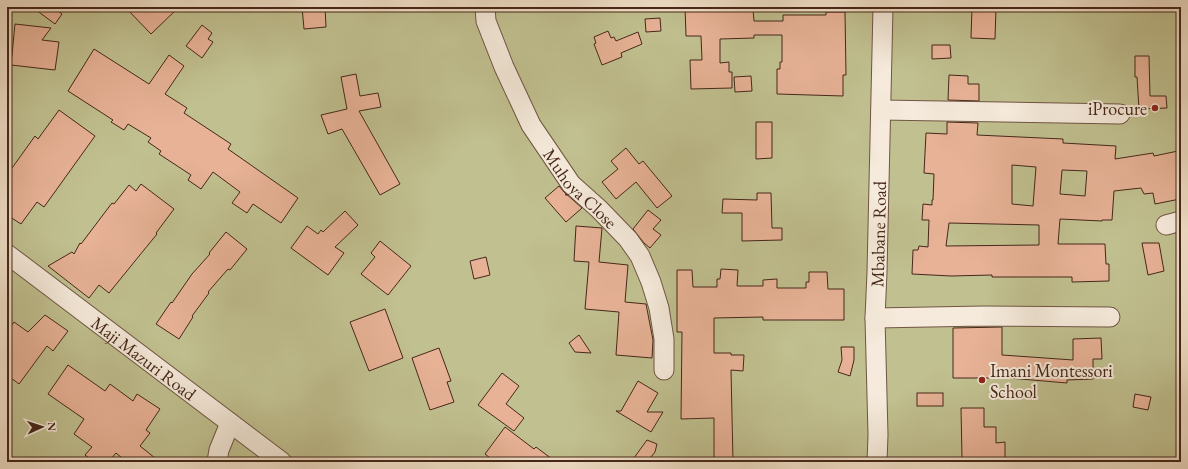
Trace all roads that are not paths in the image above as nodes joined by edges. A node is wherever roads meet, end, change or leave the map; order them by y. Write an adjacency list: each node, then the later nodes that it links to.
1 (484, 7): 8 (street, Muhoya Close)
2 (883, 7): 3 (street, Mbabane Road)
3 (881, 110): 4 (street); 7 (street, Mbabane Road)
4 (1120, 114)
5 (7, 254): 9 (street, Maji Mazuri Road)
6 (1110, 317): 7 (street)
7 (874, 318): 12 (street, Mbabane Road)
8 (664, 370)
9 (230, 423): 10 (street); 11 (street, Maji Mazuri Road)
10 (217, 462)
11 (282, 462)
12 (876, 462)

